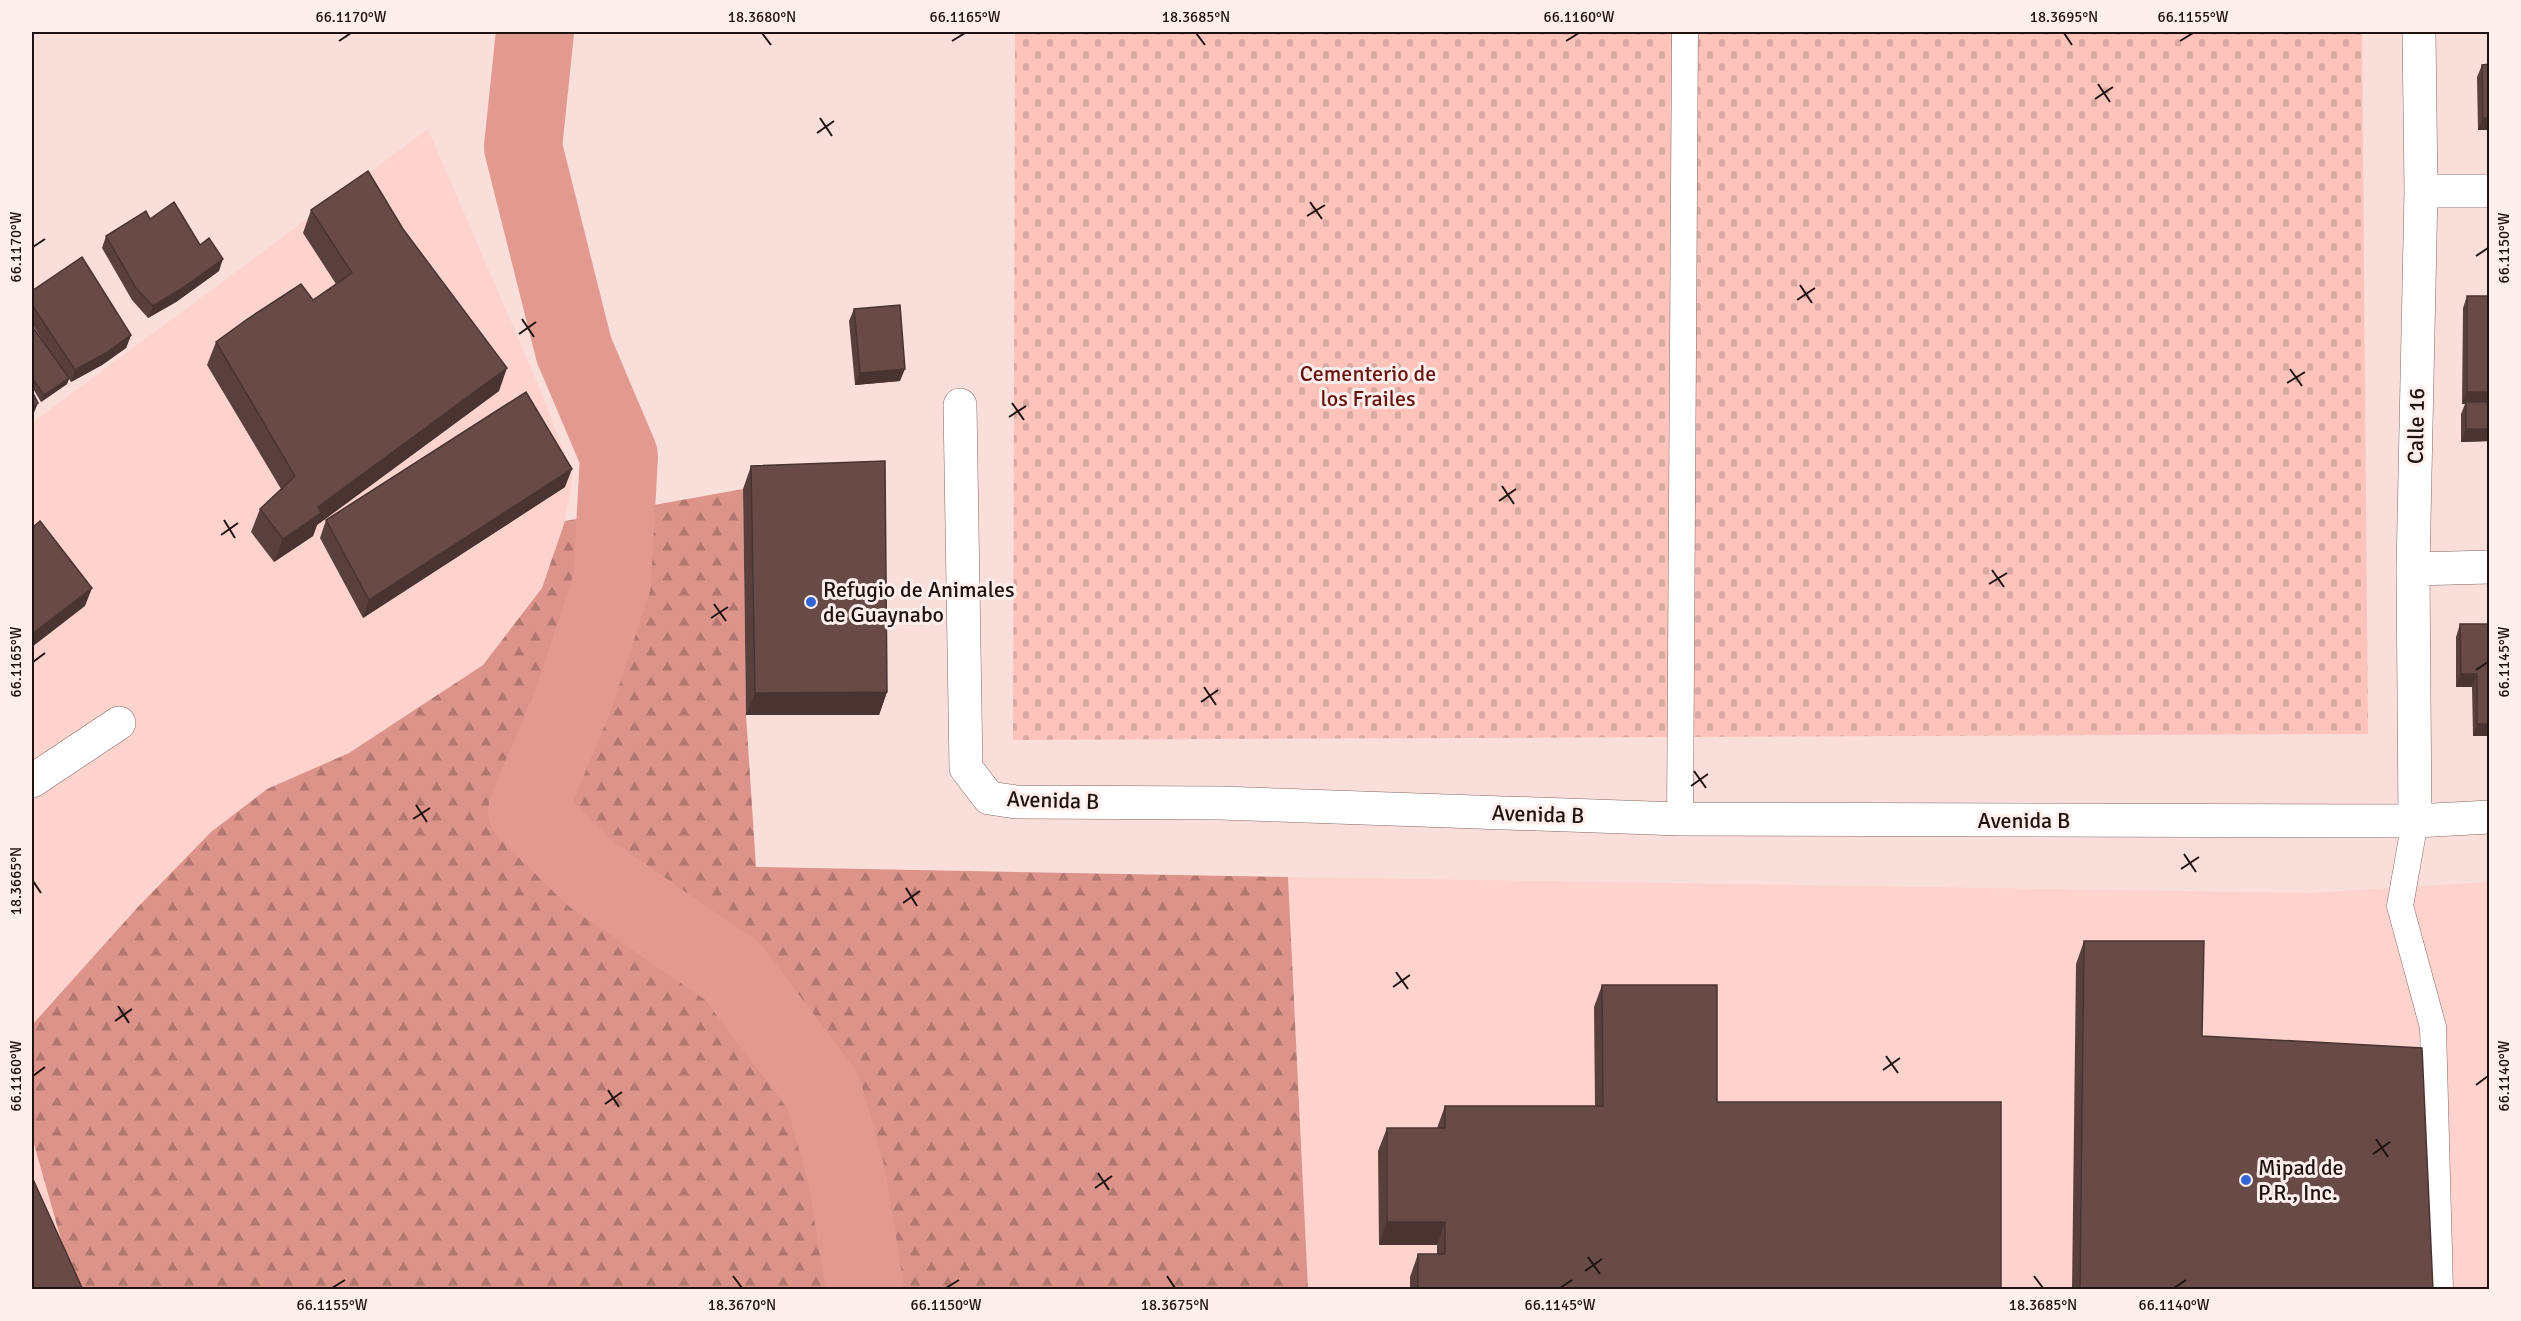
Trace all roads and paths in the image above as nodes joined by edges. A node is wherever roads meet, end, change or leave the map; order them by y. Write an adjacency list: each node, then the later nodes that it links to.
1 (1685, 32): 11 (lane)
2 (2419, 32): 3 (street, Calle 16)
3 (2421, 191): 4 (street); 7 (street, Calle 16)
4 (2490, 191)
5 (960, 405): 11 (street, Avenida B)
6 (2490, 567): 7 (street)
7 (2413, 569): 12 (street, Calle 16)
8 (119, 723): 9 (street)
9 (32, 781)
10 (2490, 817): 12 (street, Avenida B)
11 (1680, 819): 12 (street, Avenida B)
12 (2415, 820): 13 (lane)
13 (2439, 1290)

